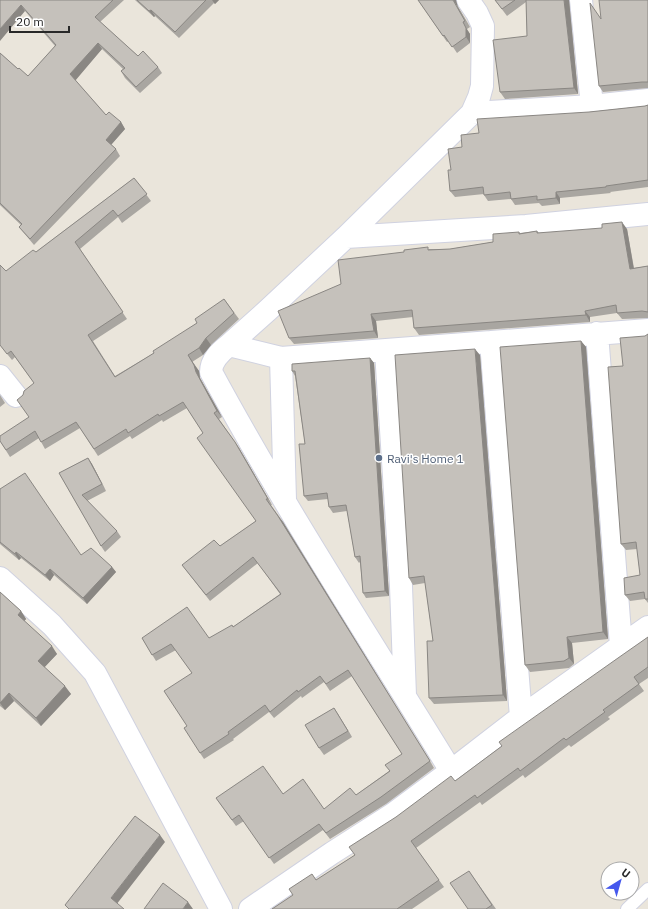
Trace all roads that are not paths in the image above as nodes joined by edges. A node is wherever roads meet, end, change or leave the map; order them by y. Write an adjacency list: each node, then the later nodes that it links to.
1 (468, 0): 5 (street)
2 (581, 0): 4 (street)
3 (648, 100): 4 (street)
4 (592, 106): 5 (street)
5 (472, 113): 7 (street)
6 (648, 214): 7 (street)
7 (346, 237): 11 (street)
8 (648, 330): 9 (street)
9 (597, 333): 10 (street); 19 (street)
10 (491, 342): 12 (street); 21 (street)
11 (229, 345): 13 (street); 16 (street)
12 (386, 350): 13 (street); 20 (street)
13 (281, 358): 16 (street)
14 (0, 376): 15 (street)
15 (16, 396)
16 (285, 500): 20 (street)
17 (0, 578): 24 (street)
18 (648, 627): 19 (street)
19 (621, 646): 21 (street)
20 (405, 697): 22 (street)
21 (521, 717): 22 (street)
22 (451, 771): 25 (street)
23 (648, 889): 26 (lane)
24 (221, 909)
25 (250, 909)
26 (627, 909)

